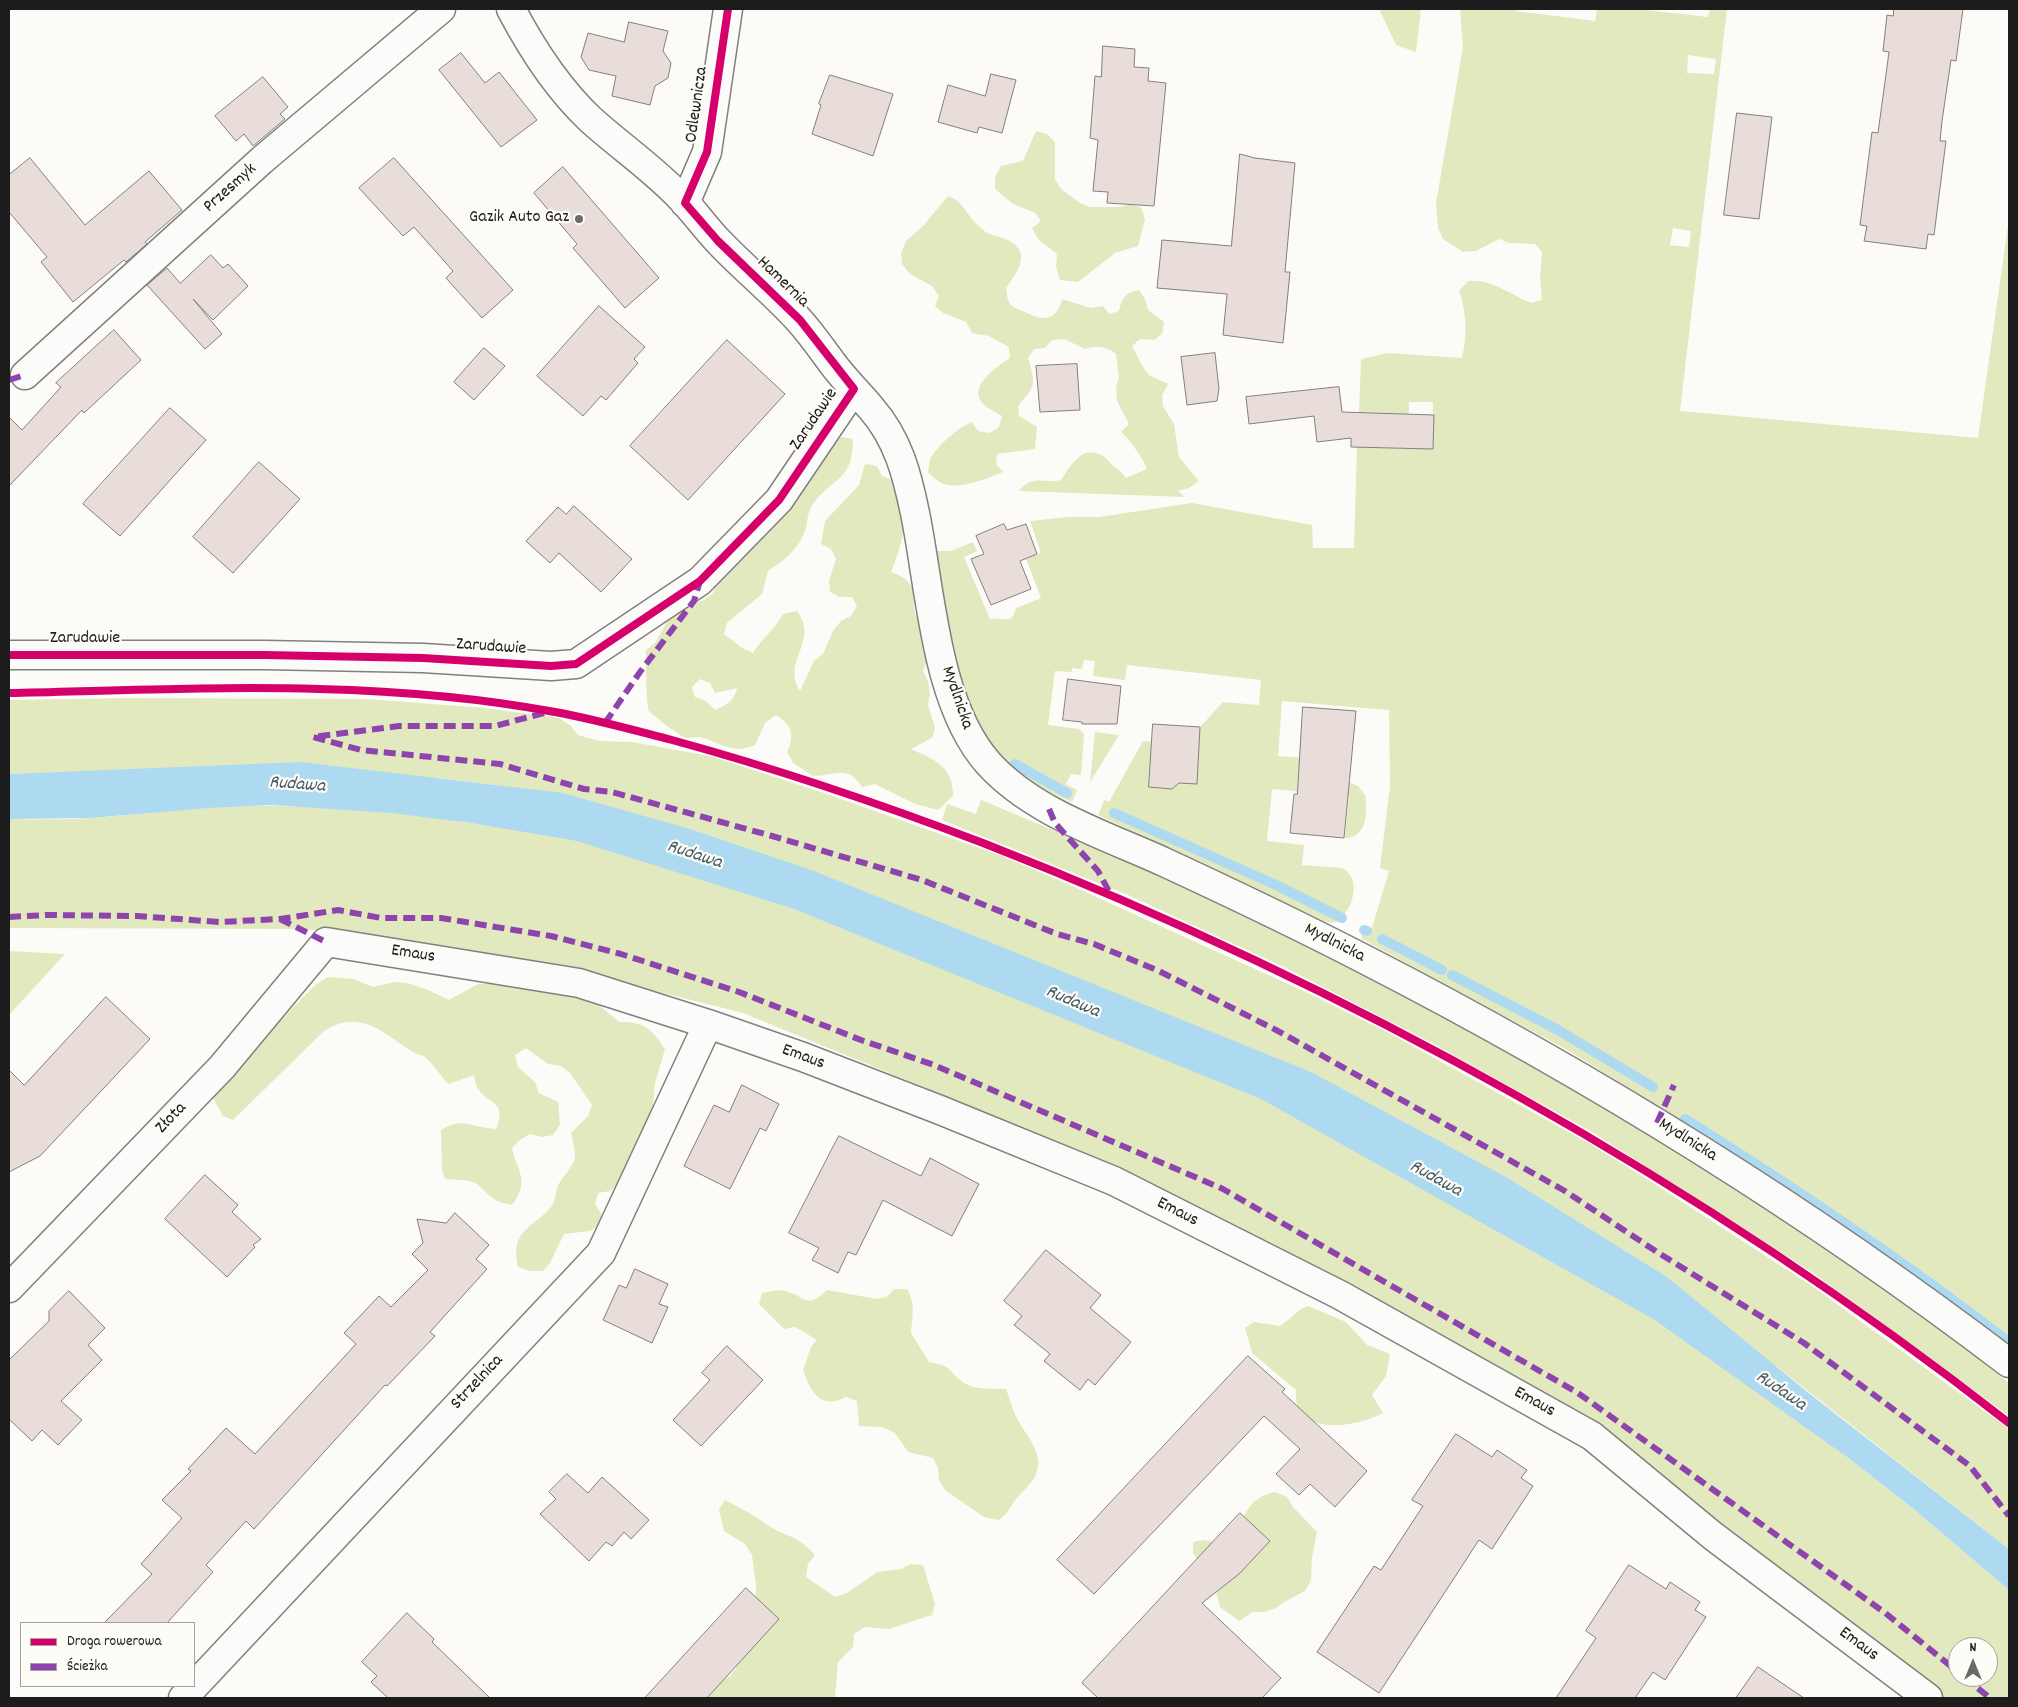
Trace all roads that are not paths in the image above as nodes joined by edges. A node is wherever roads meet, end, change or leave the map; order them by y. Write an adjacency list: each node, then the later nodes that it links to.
1 (441, 9): 5 (street, Przesmyk)
2 (511, 9): 4 (street, Hamernia)
3 (728, 9): 4 (street, Odlewnicza)
4 (685, 203): 6 (street, Hamernia)
5 (25, 375)
6 (854, 389): 7 (street, Zarudawie); 11 (street, Mydlnicka)
7 (9, 655)
8 (326, 942): 9 (street, Emaus); 10 (street, Złota)
9 (708, 1024): 12 (street, Strzelnica); 15 (street, Emaus)
10 (9, 1288)
11 (2009, 1363)
12 (195, 1684)
13 (192, 1687): 14 (street, Strzelnica)
14 (182, 1698)
15 (1928, 1698)

